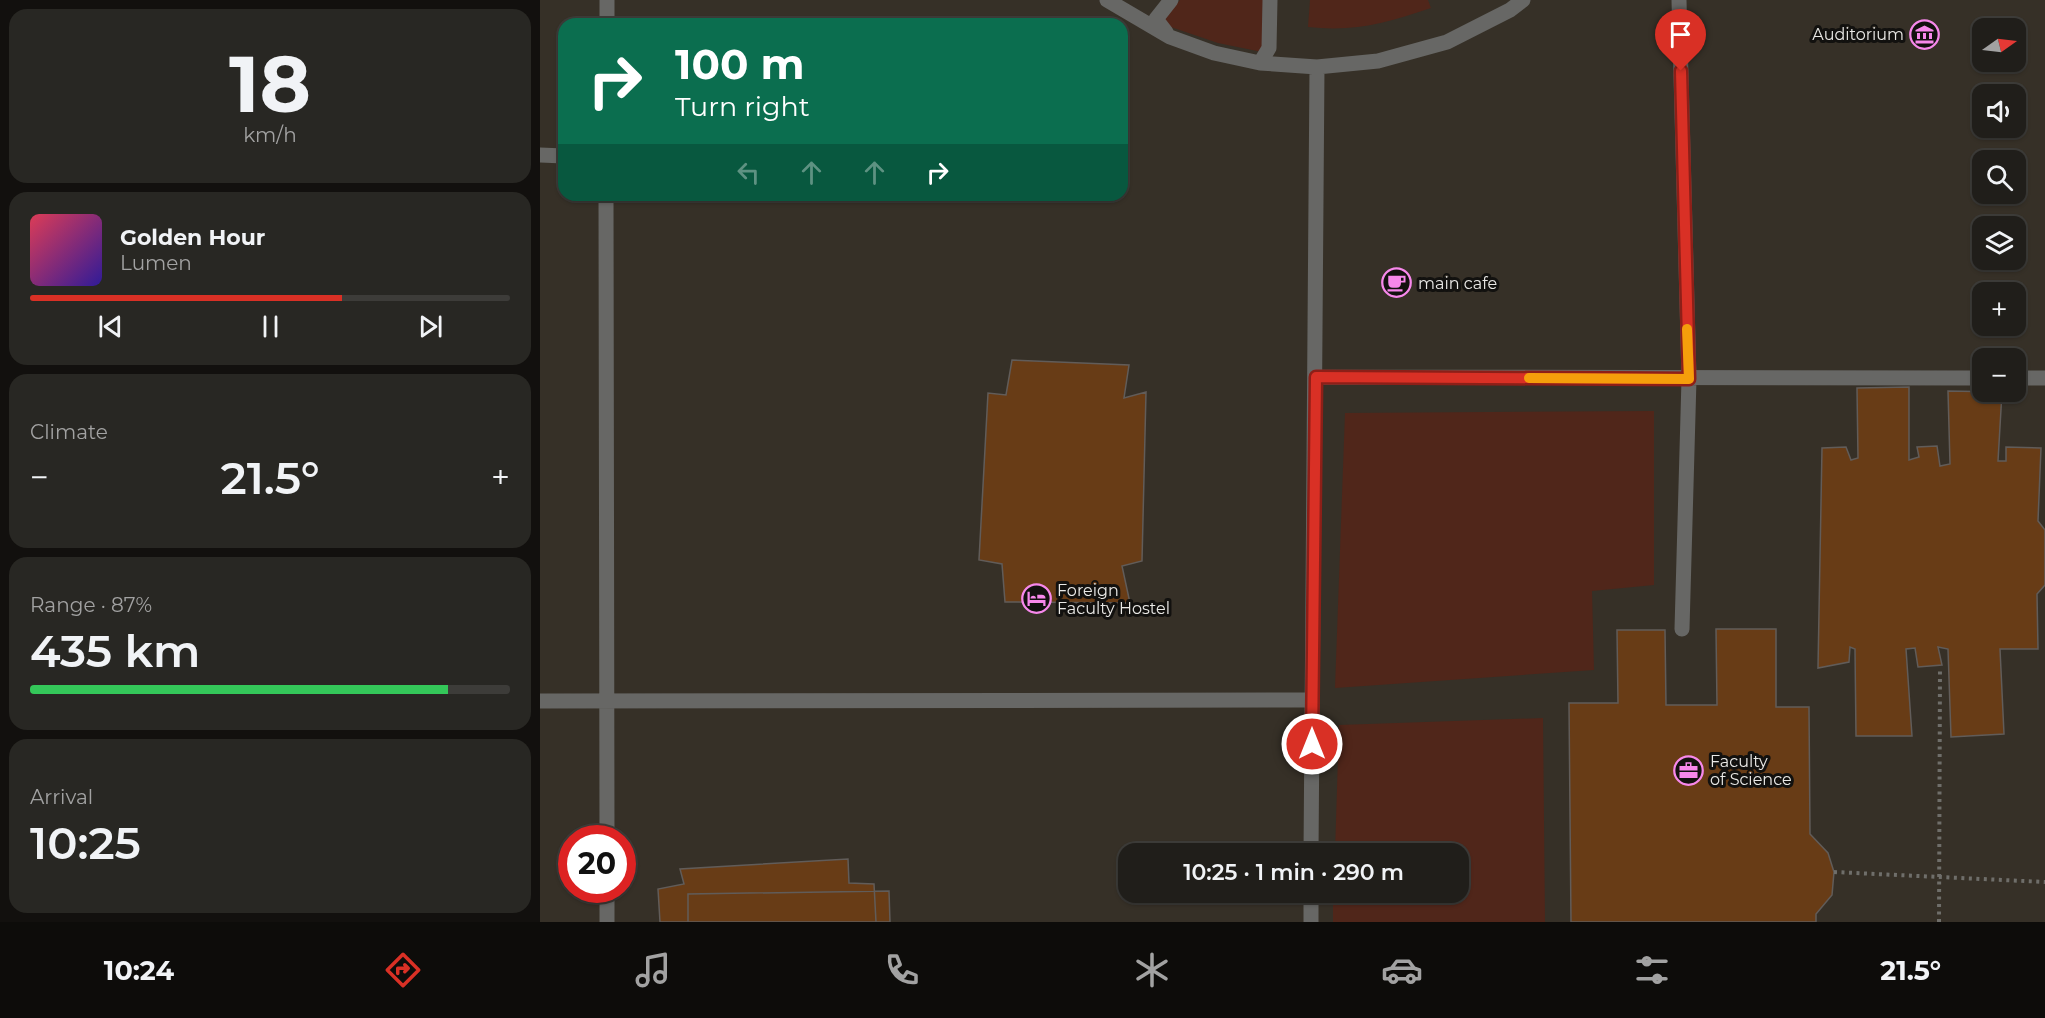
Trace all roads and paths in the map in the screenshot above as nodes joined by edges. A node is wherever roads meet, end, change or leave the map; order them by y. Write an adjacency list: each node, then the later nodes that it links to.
1 (607, 0): 7 (street)
2 (1107, 0): 8 (street)
3 (1172, 0): 8 (street)
4 (1270, 0): 9 (street)
5 (1523, 0): 10 (street)
6 (1679, 0): 18 (street)
7 (607, 18)
8 (1170, 37): 9 (street)
9 (1260, 63): 10 (street)
10 (1317, 66): 14 (street)
11 (540, 155): 12 (street)
12 (558, 156)
13 (606, 201): 21 (street)
14 (1316, 377): 18 (street); 22 (street)
15 (1972, 378): 18 (street)
16 (2026, 378): 17 (street)
17 (2045, 378)
18 (1689, 379): 19 (street)
19 (1682, 629)
20 (1940, 669): 27 (path)
21 (607, 700): 22 (street); 23 (street); 24 (street)
22 (1312, 700): 25 (street)
23 (540, 701)
24 (607, 825)
25 (1311, 843)
26 (1834, 872): 27 (path)
27 (1941, 877): 28 (path); 33 (path)
28 (2045, 882)
29 (607, 903): 31 (street)
30 (1311, 903): 32 (street)
31 (607, 922)
32 (1311, 922)
33 (1939, 922)

